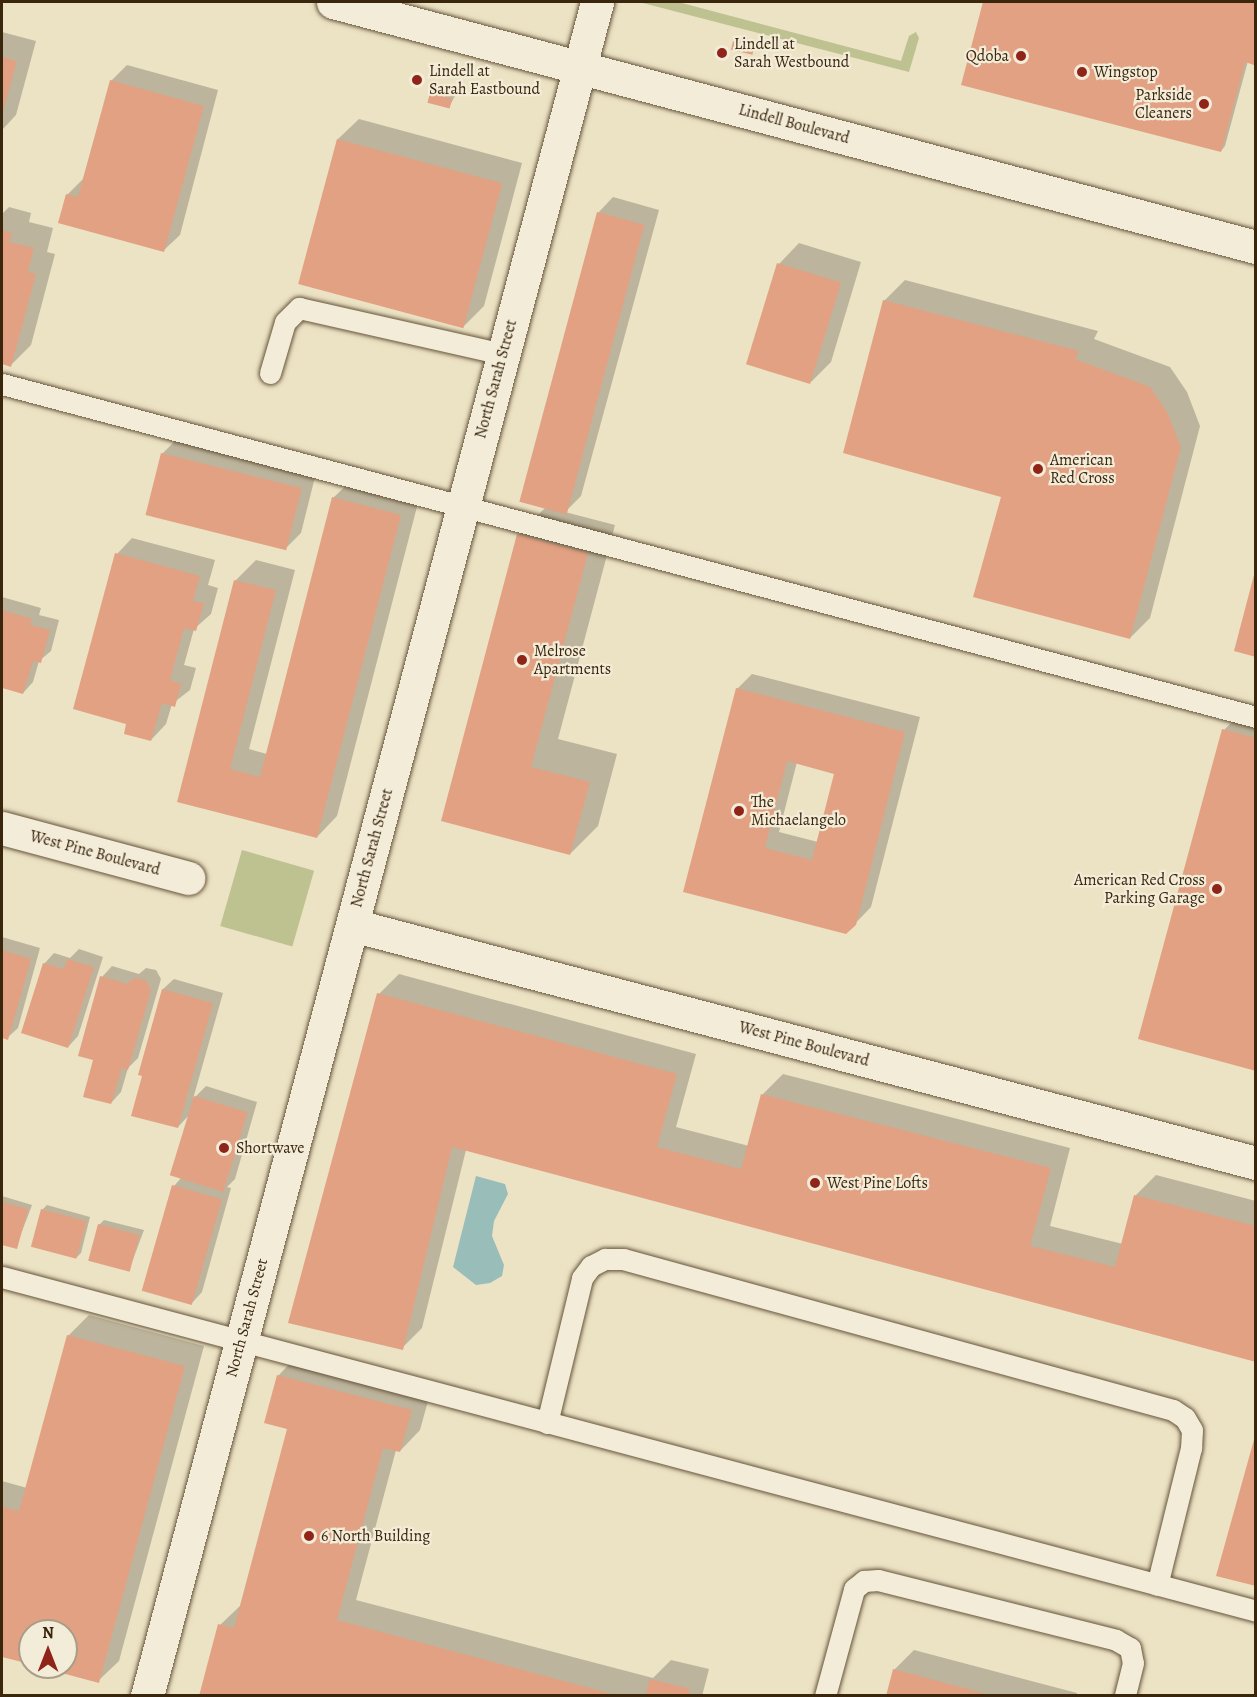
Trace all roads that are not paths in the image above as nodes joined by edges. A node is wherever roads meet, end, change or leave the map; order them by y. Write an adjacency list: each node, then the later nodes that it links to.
1 (333, 2): 3 (street, Lindell Boulevard)
2 (597, 2): 3 (street, North Sarah Street)
3 (579, 67): 4 (street, Lindell Boulevard); 5 (street, North Sarah Street)
4 (1256, 247)
5 (503, 354): 6 (lane); 8 (street, North Sarah Street)
6 (270, 373)
7 (2, 384): 8 (lane)
8 (463, 506): 9 (lane); 12 (street, North Sarah Street)
9 (1256, 717)
10 (2, 828): 11 (street, West Pine Boulevard)
11 (188, 878)
12 (352, 925): 13 (street, West Pine Boulevard); 15 (street, North Sarah Street)
13 (1256, 1163)
14 (2, 1277): 15 (lane)
15 (241, 1341): 16 (lane); 19 (street, North Sarah Street)
16 (547, 1423): 17 (lane); 17 (lane)
17 (1157, 1585): 18 (lane)
18 (1256, 1611)
19 (147, 1695)
20 (825, 1695): 21 (lane)
21 (1125, 1695)

